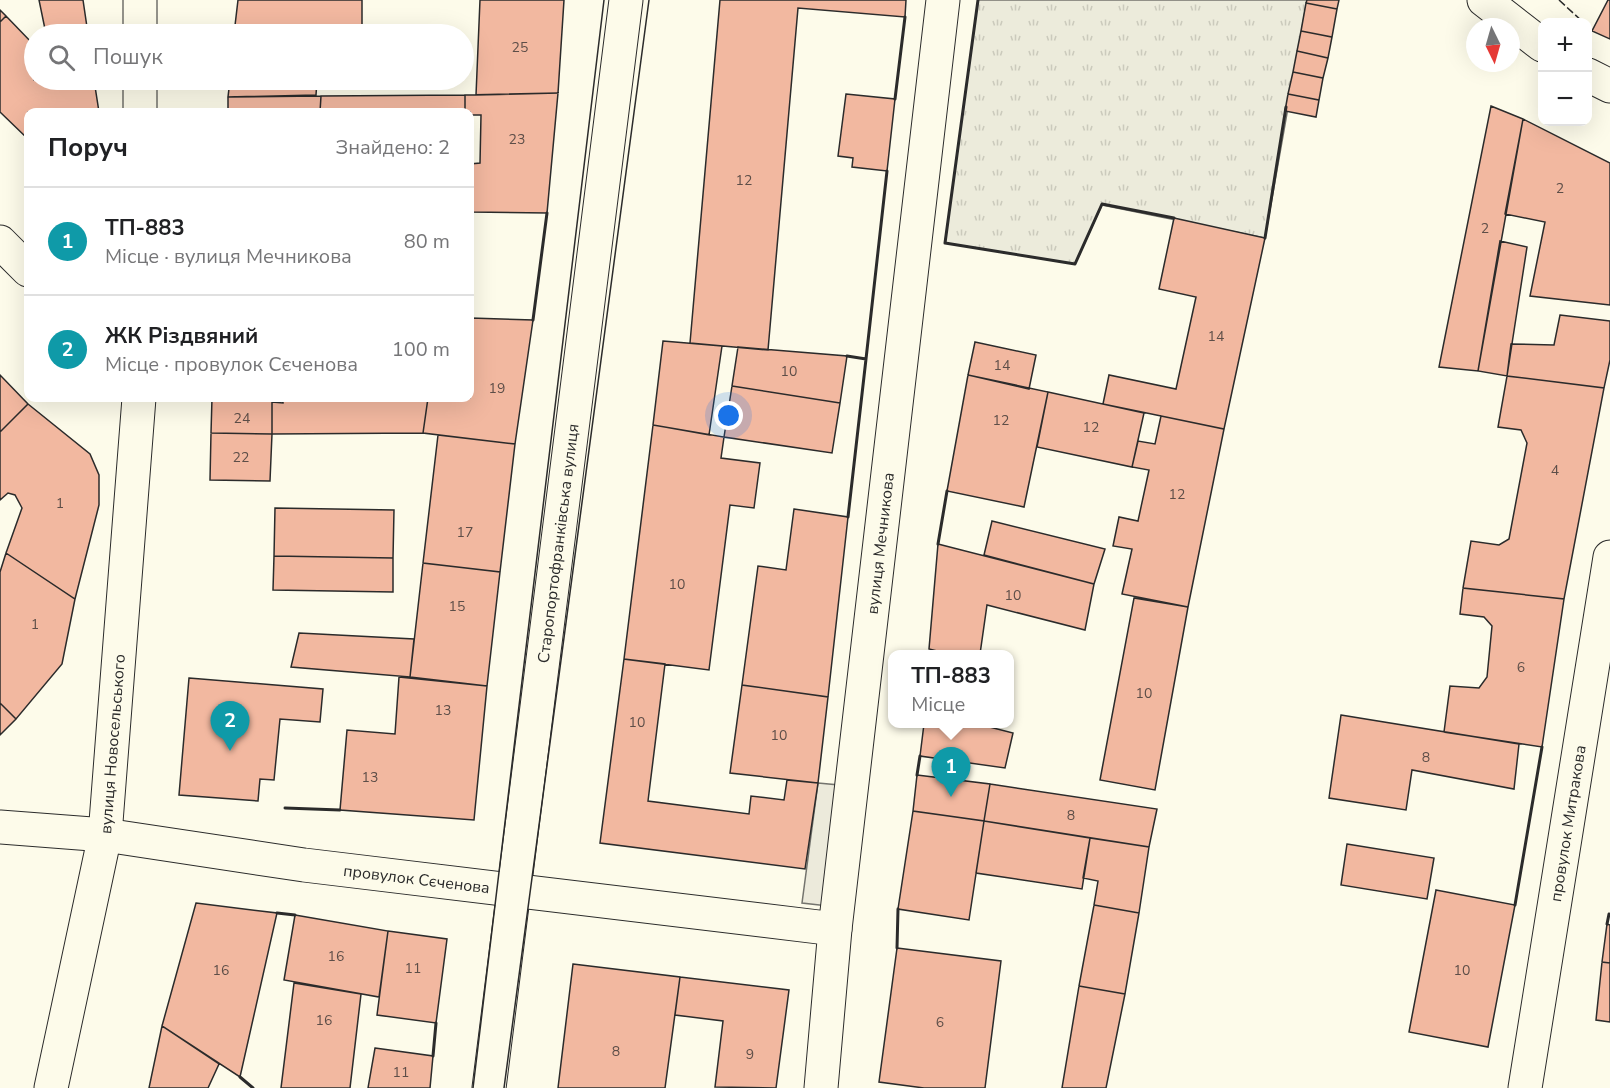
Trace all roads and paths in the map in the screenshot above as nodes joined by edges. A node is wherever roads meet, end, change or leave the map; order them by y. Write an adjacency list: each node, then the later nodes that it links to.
1 (140, 0): 5 (street)
2 (626, 0): 17 (street, Старопортофранківська вулиця)
3 (943, 0): 18 (street, вулиця Мечникова)
4 (1484, 0): 6 (street)
5 (140, 24)
6 (1538, 42)
7 (1592, 77): 8 (street)
8 (1610, 86)
9 (140, 90): 10 (street)
10 (141, 108)
11 (0, 242): 12 (street)
12 (24, 266)
13 (139, 402): 16 (street, вулиця Новосельського)
14 (1610, 557): 22 (street, провулок Митракова)
15 (0, 827): 16 (street, провулок Сєченова)
16 (105, 835): 17 (street, провулок Сєченова); 19 (street, вулиця Новосельського)
17 (513, 891): 18 (street, провулок Сєченова); 20 (street, Старопортофранківська вулиця)
18 (835, 929): 21 (street, вулиця Мечникова)
19 (51, 1088)
20 (489, 1088)
21 (821, 1088)
22 (1525, 1088)

